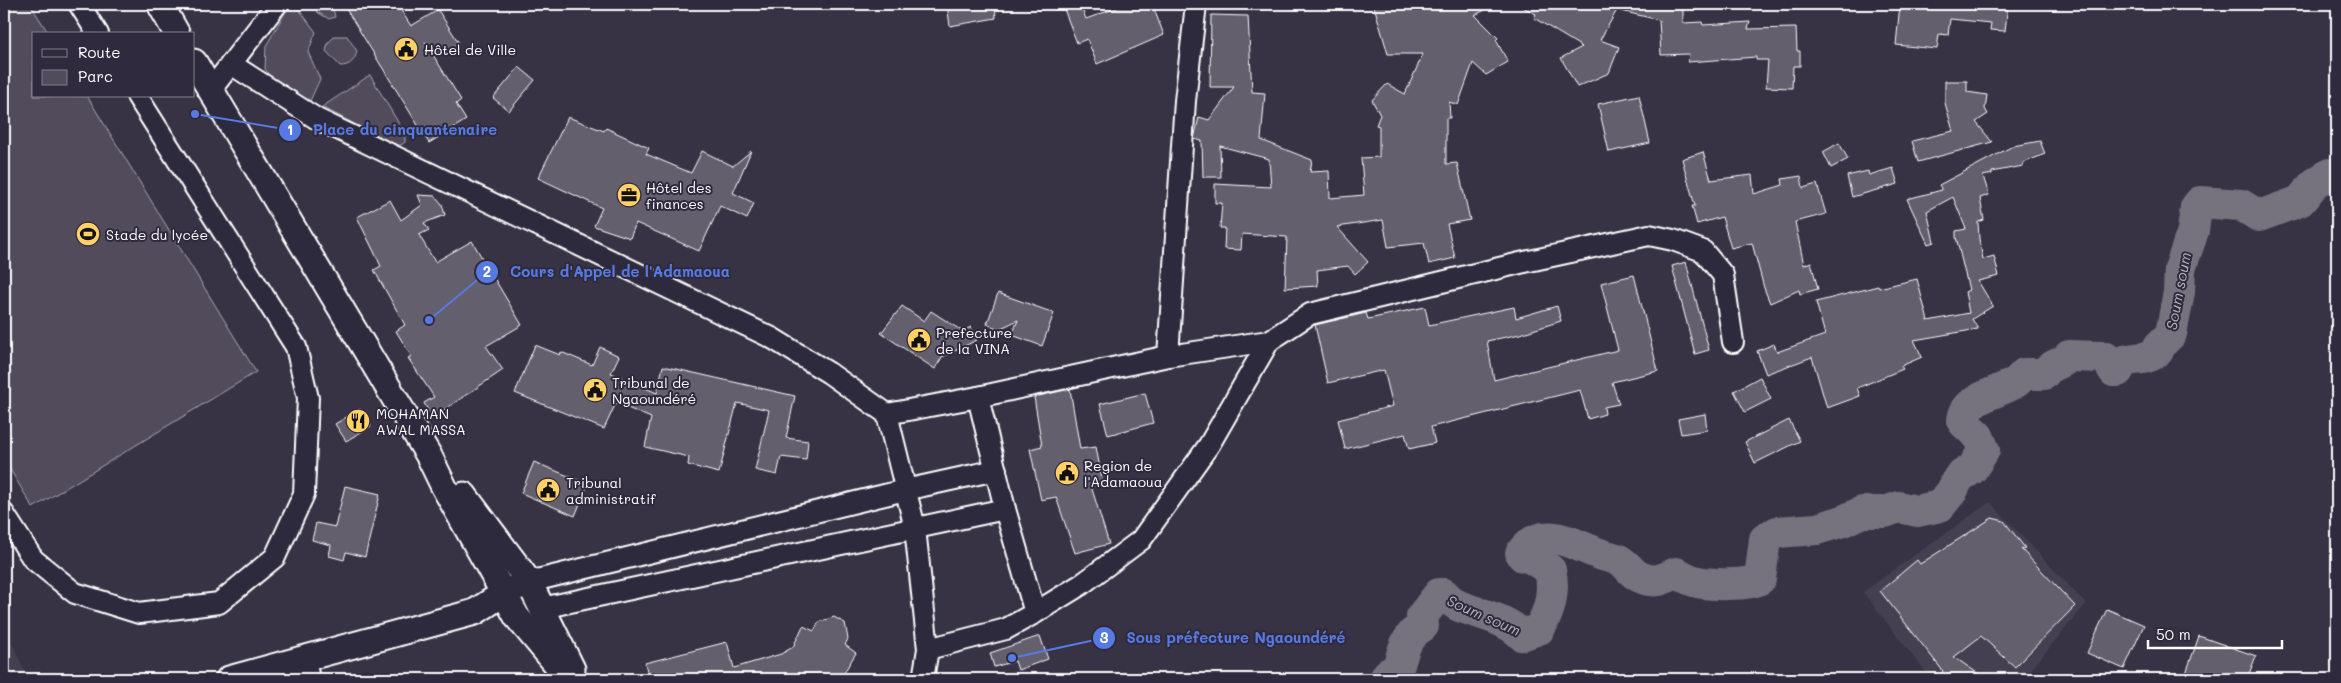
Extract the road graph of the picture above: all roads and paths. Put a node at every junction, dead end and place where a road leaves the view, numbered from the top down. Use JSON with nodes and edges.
{"nodes":[{"id":1,"x":78,"y":4,"type":"edge"},
{"id":2,"x":160,"y":4,"type":"edge"},
{"id":3,"x":277,"y":4,"type":"edge"},
{"id":4,"x":1196,"y":4,"type":"edge"},
{"id":5,"x":97,"y":32,"type":"edge"},
{"id":6,"x":176,"y":32,"type":"edge"},
{"id":7,"x":195,"y":64,"type":"edge"},
{"id":8,"x":231,"y":64,"type":"junction"},
{"id":9,"x":210,"y":90,"type":"junction"},
{"id":10,"x":139,"y":98,"type":"edge"},
{"id":11,"x":1269,"y":341,"type":"junction"},
{"id":12,"x":1733,"y":342,"type":"dead end"},
{"id":13,"x":1168,"y":356,"type":"junction"},
{"id":14,"x":978,"y":397,"type":"junction"},
{"id":15,"x":887,"y":414,"type":"junction"},
{"id":16,"x":429,"y":456,"type":"junction"},
{"id":17,"x":996,"y":470,"type":"junction"},
{"id":18,"x":905,"y":490,"type":"junction"},
{"id":19,"x":1005,"y":509,"type":"junction"},
{"id":20,"x":4,"y":514,"type":"edge"},
{"id":21,"x":915,"y":528,"type":"junction"},
{"id":22,"x":529,"y":582,"type":"junction"},
{"id":23,"x":504,"y":593,"type":"junction"},
{"id":24,"x":542,"y":608,"type":"junction"},
{"id":25,"x":475,"y":612,"type":"junction"},
{"id":26,"x":1036,"y":613,"type":"junction"},
{"id":27,"x":517,"y":617,"type":"junction"},
{"id":28,"x":928,"y":650,"type":"junction"},
{"id":29,"x":307,"y":669,"type":"edge"},
{"id":30,"x":229,"y":679,"type":"edge"},
{"id":31,"x":569,"y":679,"type":"edge"},
{"id":32,"x":576,"y":679,"type":"edge"},
{"id":33,"x":923,"y":679,"type":"edge"}],
"edges":[{"from":1,"to":5,"type":"street"},
{"from":2,"to":6,"type":"main road"},
{"from":3,"to":8,"type":"street"},
{"from":4,"to":13,"type":"street"},
{"from":7,"to":9,"type":"main road"},
{"from":8,"to":9,"type":"street"},
{"from":8,"to":15,"type":"street"},
{"from":9,"to":16,"type":"main road"},
{"from":10,"to":20,"type":"street"},
{"from":11,"to":12,"type":"street"},
{"from":11,"to":13,"type":"street"},
{"from":11,"to":26,"type":"street"},
{"from":13,"to":14,"type":"street"},
{"from":14,"to":15,"type":"street"},
{"from":14,"to":17,"type":"street"},
{"from":15,"to":18,"type":"street"},
{"from":16,"to":22,"type":"main road"},
{"from":16,"to":23,"type":"main road"},
{"from":17,"to":18,"type":"street"},
{"from":17,"to":19,"type":"street"},
{"from":18,"to":21,"type":"street"},
{"from":18,"to":22,"type":"street"},
{"from":19,"to":21,"type":"street"},
{"from":19,"to":26,"type":"street"},
{"from":21,"to":24,"type":"street"},
{"from":21,"to":28,"type":"street"},
{"from":22,"to":23,"type":"main road"},
{"from":22,"to":24,"type":"main road"},
{"from":23,"to":25,"type":"main road"},
{"from":23,"to":27,"type":"main road"},
{"from":24,"to":27,"type":"main road"},
{"from":24,"to":32,"type":"main road"},
{"from":25,"to":27,"type":"main road"},
{"from":25,"to":29,"type":"main road"},
{"from":26,"to":28,"type":"street"},
{"from":27,"to":31,"type":"main road"},
{"from":28,"to":33,"type":"street"},
{"from":29,"to":30,"type":"main road"}]}
